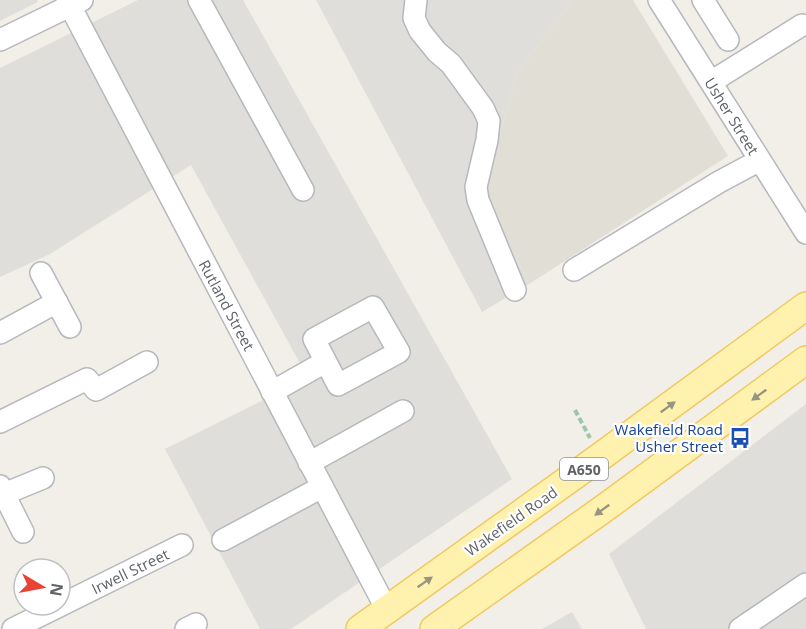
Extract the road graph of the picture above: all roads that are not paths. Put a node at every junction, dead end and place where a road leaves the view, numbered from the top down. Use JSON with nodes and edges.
{"nodes":[{"id":1,"x":199,"y":0,"type":"edge"},
{"id":2,"x":416,"y":0,"type":"edge"},
{"id":3,"x":658,"y":0,"type":"edge"},
{"id":4,"x":703,"y":0,"type":"edge"},
{"id":5,"x":73,"y":2,"type":"edge"},
{"id":6,"x":802,"y":25,"type":"dead end"},
{"id":7,"x":0,"y":40,"type":"edge"},
{"id":8,"x":728,"y":40,"type":"dead end"},
{"id":9,"x":711,"y":82,"type":"junction"},
{"id":10,"x":760,"y":160,"type":"junction"},
{"id":11,"x":303,"y":190,"type":"dead end"},
{"id":12,"x":806,"y":233,"type":"edge"},
{"id":13,"x":574,"y":270,"type":"dead end"},
{"id":14,"x":41,"y":273,"type":"dead end"},
{"id":15,"x":515,"y":290,"type":"dead end"},
{"id":16,"x":57,"y":302,"type":"junction"},
{"id":17,"x":806,"y":306,"type":"edge"},
{"id":18,"x":70,"y":327,"type":"dead end"},
{"id":19,"x":0,"y":333,"type":"edge"},
{"id":20,"x":806,"y":360,"type":"edge"},
{"id":21,"x":147,"y":362,"type":"dead end"},
{"id":22,"x":326,"y":363,"type":"dead end"},
{"id":23,"x":272,"y":392,"type":"junction"},
{"id":24,"x":403,"y":411,"type":"dead end"},
{"id":25,"x":0,"y":422,"type":"edge"},
{"id":26,"x":309,"y":463,"type":"junction"},
{"id":27,"x":43,"y":478,"type":"dead end"},
{"id":28,"x":322,"y":487,"type":"junction"},
{"id":29,"x":2,"y":490,"type":"edge"},
{"id":30,"x":23,"y":532,"type":"dead end"},
{"id":31,"x":223,"y":540,"type":"dead end"},
{"id":32,"x":182,"y":545,"type":"dead end"},
{"id":33,"x":806,"y":584,"type":"edge"},
{"id":34,"x":387,"y":610,"type":"junction"},
{"id":35,"x":13,"y":629,"type":"edge"},
{"id":36,"x":360,"y":629,"type":"edge"},
{"id":37,"x":434,"y":629,"type":"edge"},
{"id":38,"x":740,"y":629,"type":"edge"}],
"edges":[{"from":1,"to":11,"type":"street"},
{"from":2,"to":15,"type":"street"},
{"from":3,"to":9,"type":"street","name":"Usher Street"},
{"from":4,"to":8,"type":"street"},
{"from":5,"to":7,"type":"street"},
{"from":5,"to":23,"type":"street","name":"Rutland Street"},
{"from":6,"to":9,"type":"street"},
{"from":9,"to":10,"type":"street","name":"Usher Street"},
{"from":10,"to":12,"type":"street","name":"Usher Street"},
{"from":10,"to":13,"type":"street"},
{"from":14,"to":16,"type":"street"},
{"from":16,"to":18,"type":"street"},
{"from":16,"to":19,"type":"street"},
{"from":34,"to":17,"type":"main road","name":"Wakefield Road","number":"A650","one_way":true},
{"from":20,"to":37,"type":"main road","number":"A650","one_way":true},
{"from":21,"to":25,"type":"street"},
{"from":22,"to":23,"type":"street"},
{"from":23,"to":26,"type":"street","name":"Rutland Street"},
{"from":24,"to":26,"type":"street"},
{"from":26,"to":28,"type":"street","name":"Rutland Street"},
{"from":27,"to":29,"type":"street"},
{"from":28,"to":31,"type":"street"},
{"from":28,"to":34,"type":"street","name":"Rutland Street"},
{"from":29,"to":30,"type":"street"},
{"from":32,"to":35,"type":"street","name":"Irwell Street"},
{"from":33,"to":38,"type":"street"},
{"from":34,"to":36,"type":"main road","name":"Wakefield Road","number":"A650"}]}
